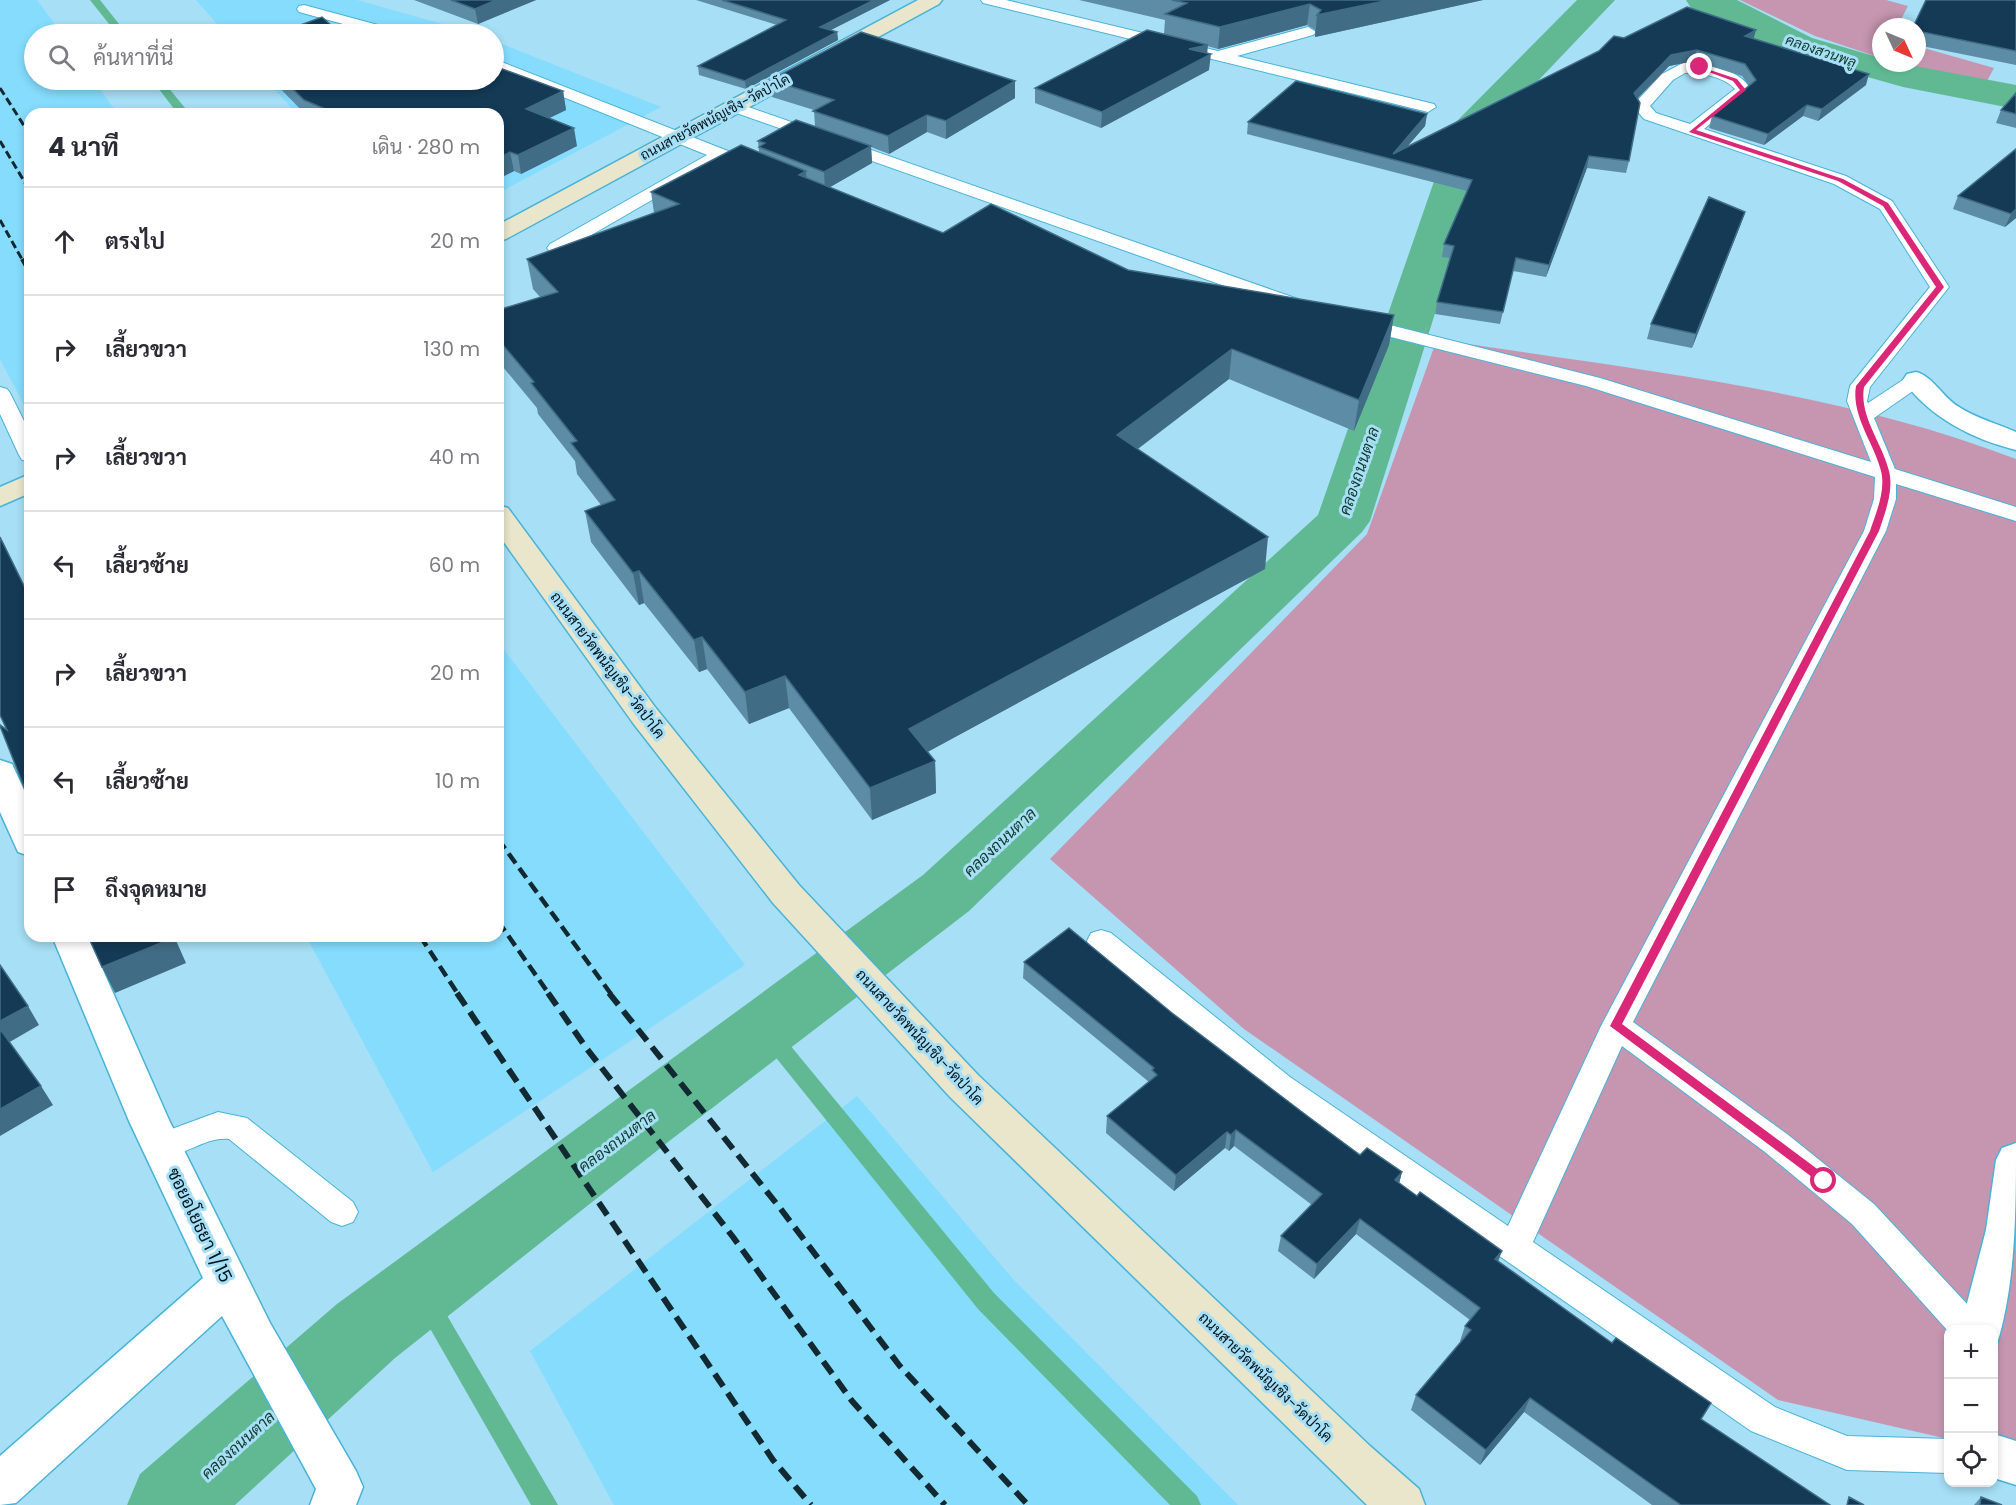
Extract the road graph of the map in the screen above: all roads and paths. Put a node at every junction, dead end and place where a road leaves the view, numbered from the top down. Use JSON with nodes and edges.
{"nodes":[{"id":1,"x":932,"y":0,"type":"edge"},
{"id":2,"x":988,"y":0,"type":"edge"},
{"id":3,"x":304,"y":9,"type":"dead end"},
{"id":4,"x":358,"y":24,"type":"edge"},
{"id":5,"x":1308,"y":32,"type":"edge"},
{"id":6,"x":1216,"y":56,"type":"junction"},
{"id":7,"x":504,"y":68,"type":"edge"},
{"id":8,"x":734,"y":107,"type":"junction"},
{"id":9,"x":1428,"y":107,"type":"dead end"},
{"id":10,"x":1692,"y":130,"type":"junction"},
{"id":11,"x":679,"y":136,"type":"junction"},
{"id":12,"x":720,"y":154,"type":"junction"},
{"id":13,"x":775,"y":176,"type":"edge"},
{"id":14,"x":504,"y":231,"type":"edge"},
{"id":15,"x":556,"y":248,"type":"edge"},
{"id":16,"x":1312,"y":310,"type":"edge"},
{"id":17,"x":1350,"y":321,"type":"edge"},
{"id":18,"x":1916,"y":380,"type":"joint"},
{"id":19,"x":0,"y":393,"type":"edge"},
{"id":20,"x":1864,"y":415,"type":"junction"},
{"id":21,"x":2016,"y":442,"type":"edge"},
{"id":22,"x":24,"y":443,"type":"edge"},
{"id":23,"x":1886,"y":473,"type":"junction"},
{"id":24,"x":24,"y":485,"type":"edge"},
{"id":25,"x":0,"y":498,"type":"edge"},
{"id":26,"x":2016,"y":514,"type":"edge"},
{"id":27,"x":504,"y":522,"type":"edge"},
{"id":28,"x":0,"y":772,"type":"edge"},
{"id":29,"x":24,"y":829,"type":"edge"},
{"id":30,"x":1101,"y":941,"type":"dead end"},
{"id":31,"x":73,"y":942,"type":"edge"},
{"id":32,"x":1616,"y":1026,"type":"junction"},
{"id":33,"x":161,"y":1146,"type":"junction"},
{"id":34,"x":2016,"y":1160,"type":"edge"},
{"id":35,"x":342,"y":1212,"type":"dead end"},
{"id":36,"x":1514,"y":1248,"type":"junction"},
{"id":37,"x":228,"y":1283,"type":"junction"},
{"id":38,"x":1966,"y":1325,"type":"edge"},
{"id":39,"x":1984,"y":1325,"type":"edge"},
{"id":40,"x":1944,"y":1456,"type":"edge"},
{"id":41,"x":1998,"y":1458,"type":"edge"},
{"id":42,"x":2016,"y":1463,"type":"edge"},
{"id":43,"x":0,"y":1488,"type":"edge"},
{"id":44,"x":337,"y":1496,"type":"edge"},
{"id":45,"x":1402,"y":1505,"type":"edge"}],
"edges":[{"from":1,"to":8,"type":"main road","name":"ถนนสายวัดพนัญเชิง-วัดป่าโค"},
{"from":2,"to":6,"type":"lane"},
{"from":3,"to":4,"type":"lane"},
{"from":5,"to":6,"type":"lane"},
{"from":6,"to":9,"type":"lane"},
{"from":7,"to":11,"type":"lane"},
{"from":8,"to":11,"type":"main road","name":"ถนนสายวัดพนัญเชิง-วัดป่าโค"},
{"from":8,"to":16,"type":"lane"},
{"from":10,"to":10,"type":"lane"},
{"from":10,"to":20,"type":"lane"},
{"from":11,"to":12,"type":"lane"},
{"from":11,"to":14,"type":"main road","name":"ถนนสายวัดพนัญเชิง-วัดป่าโค"},
{"from":12,"to":13,"type":"lane"},
{"from":12,"to":15,"type":"lane"},
{"from":17,"to":23,"type":"lane"},
{"from":18,"to":20,"type":"lane"},
{"from":18,"to":21,"type":"street"},
{"from":19,"to":22,"type":"lane"},
{"from":20,"to":23,"type":"lane"},
{"from":23,"to":26,"type":"lane"},
{"from":23,"to":32,"type":"lane"},
{"from":24,"to":25,"type":"main road"},
{"from":27,"to":45,"type":"main road","name":"ถนนสายวัดพนัญเชิง-วัดป่าโค"},
{"from":28,"to":29,"type":"street"},
{"from":30,"to":36,"type":"lane"},
{"from":31,"to":33,"type":"street","name":"ซอยอโยธยา 1/15"},
{"from":32,"to":36,"type":"lane"},
{"from":32,"to":38,"type":"lane"},
{"from":33,"to":35,"type":"lane"},
{"from":33,"to":37,"type":"street","name":"ซอยอโยธยา 1/15"},
{"from":34,"to":39,"type":"street"},
{"from":36,"to":40,"type":"lane"},
{"from":37,"to":43,"type":"street"},
{"from":37,"to":44,"type":"street","name":"ซอยอโยธยา 1/15"},
{"from":41,"to":42,"type":"street"}]}
